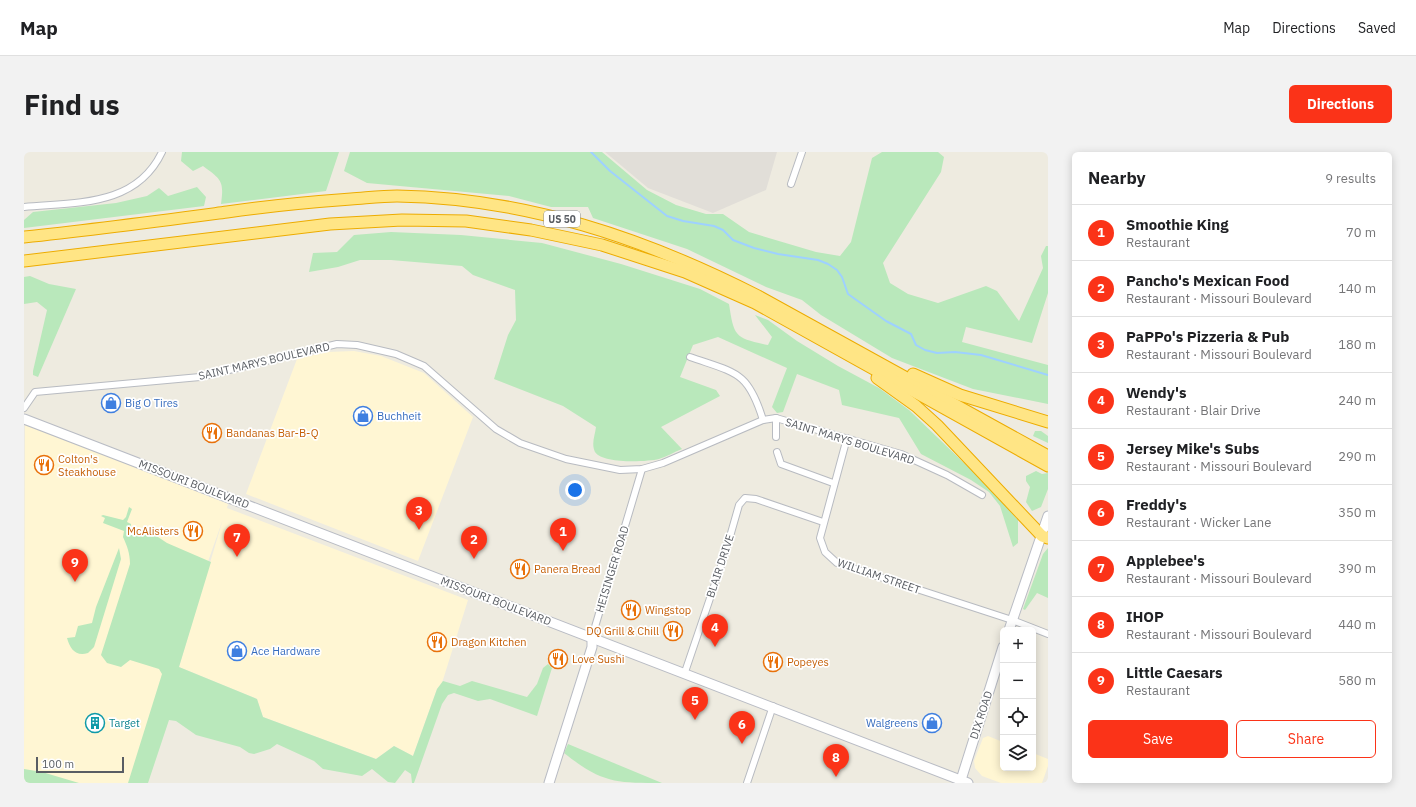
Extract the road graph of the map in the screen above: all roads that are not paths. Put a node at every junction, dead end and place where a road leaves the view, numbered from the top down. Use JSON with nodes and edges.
{"nodes":[{"id":1,"x":162,"y":152,"type":"edge"},
{"id":2,"x":802,"y":152,"type":"edge"},
{"id":3,"x":791,"y":184,"type":"dead end"},
{"id":4,"x":24,"y":207,"type":"edge"},
{"id":5,"x":24,"y":237,"type":"edge"},
{"id":6,"x":24,"y":261,"type":"edge"},
{"id":7,"x":829,"y":344,"type":"junction"},
{"id":8,"x":845,"y":344,"type":"junction"},
{"id":9,"x":690,"y":357,"type":"dead end"},
{"id":10,"x":24,"y":408,"type":"edge"},
{"id":11,"x":776,"y":418,"type":"junction"},
{"id":12,"x":24,"y":419,"type":"edge"},
{"id":13,"x":763,"y":420,"type":"junction"},
{"id":14,"x":1048,"y":422,"type":"edge"},
{"id":15,"x":776,"y":437,"type":"dead end"},
{"id":16,"x":847,"y":438,"type":"junction"},
{"id":17,"x":777,"y":452,"type":"dead end"},
{"id":18,"x":1048,"y":456,"type":"edge"},
{"id":19,"x":1048,"y":466,"type":"edge"},
{"id":20,"x":642,"y":469,"type":"junction"},
{"id":21,"x":834,"y":483,"type":"junction"},
{"id":22,"x":982,"y":495,"type":"dead end"},
{"id":23,"x":1048,"y":516,"type":"edge"},
{"id":24,"x":823,"y":522,"type":"junction"},
{"id":25,"x":1045,"y":537,"type":"edge"},
{"id":26,"x":1012,"y":620,"type":"junction"},
{"id":27,"x":1010,"y":627,"type":"edge"},
{"id":28,"x":1048,"y":634,"type":"edge"},
{"id":29,"x":592,"y":637,"type":"junction"},
{"id":30,"x":1000,"y":657,"type":"edge"},
{"id":31,"x":685,"y":672,"type":"junction"},
{"id":32,"x":773,"y":706,"type":"junction"},
{"id":33,"x":963,"y":782,"type":"edge"},
{"id":34,"x":549,"y":783,"type":"edge"},
{"id":35,"x":747,"y":783,"type":"edge"}],
"edges":[{"from":1,"to":4,"type":"street"},
{"from":2,"to":3,"type":"street"},
{"from":5,"to":8,"type":"highway","number":"US 50"},
{"from":6,"to":7,"type":"highway","number":"US 50"},
{"from":7,"to":19,"type":"highway","number":"US 50"},
{"from":7,"to":25,"type":"highway"},
{"from":8,"to":14,"type":"highway"},
{"from":8,"to":18,"type":"highway","number":"US 50"},
{"from":9,"to":13,"type":"street"},
{"from":10,"to":20,"type":"street","name":"SAINT MARYS BOULEVARD"},
{"from":11,"to":13,"type":"street","name":"SAINT MARYS BOULEVARD"},
{"from":11,"to":15,"type":"street"},
{"from":11,"to":16,"type":"street","name":"SAINT MARYS BOULEVARD"},
{"from":12,"to":29,"type":"main road","name":"MISSOURI BOULEVARD"},
{"from":13,"to":20,"type":"street","name":"SAINT MARYS BOULEVARD"},
{"from":16,"to":21,"type":"street","name":"WILLIAM STREET"},
{"from":16,"to":22,"type":"street","name":"SAINT MARYS BOULEVARD"},
{"from":17,"to":21,"type":"street"},
{"from":20,"to":29,"type":"street","name":"HEISINGER ROAD"},
{"from":21,"to":24,"type":"street","name":"WILLIAM STREET"},
{"from":23,"to":25,"type":"main road"},
{"from":24,"to":26,"type":"street","name":"WILLIAM STREET"},
{"from":24,"to":31,"type":"street","name":"BLAIR DRIVE"},
{"from":25,"to":26,"type":"main road"},
{"from":26,"to":27,"type":"main road"},
{"from":26,"to":28,"type":"street","name":"WILLIAM STREET"},
{"from":29,"to":31,"type":"main road","name":"MISSOURI BOULEVARD"},
{"from":29,"to":34,"type":"main road","name":"HEISINGER ROAD"},
{"from":30,"to":33,"type":"main road","name":"DIX ROAD"},
{"from":31,"to":32,"type":"main road","name":"MISSOURI BOULEVARD"},
{"from":32,"to":33,"type":"main road","name":"MISSOURI BOULEVARD"},
{"from":32,"to":35,"type":"street"}]}
